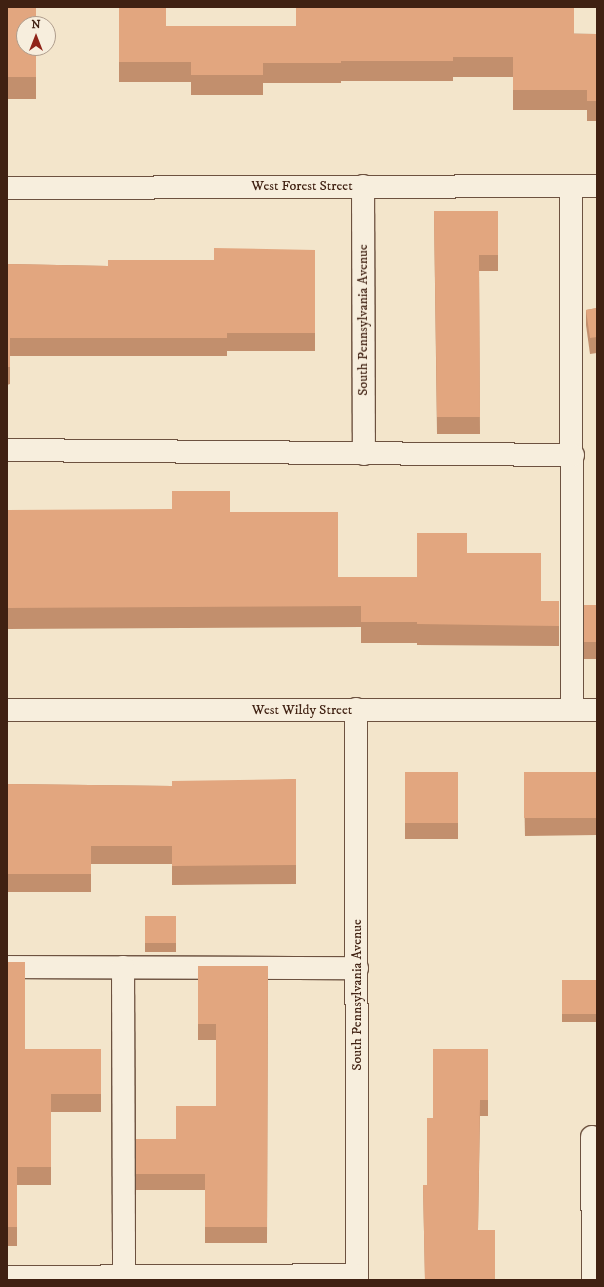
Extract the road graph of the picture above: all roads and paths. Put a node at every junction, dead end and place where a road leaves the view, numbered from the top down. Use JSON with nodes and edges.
{"nodes":[{"id":1,"x":363,"y":186,"type":"junction"},
{"id":2,"x":571,"y":186,"type":"junction"},
{"id":3,"x":597,"y":186,"type":"edge"},
{"id":4,"x":7,"y":188,"type":"edge"},
{"id":5,"x":7,"y":450,"type":"edge"},
{"id":6,"x":364,"y":454,"type":"junction"},
{"id":7,"x":573,"y":455,"type":"junction"},
{"id":8,"x":356,"y":709,"type":"junction"},
{"id":9,"x":7,"y":710,"type":"edge"},
{"id":10,"x":572,"y":710,"type":"junction"},
{"id":11,"x":597,"y":710,"type":"edge"},
{"id":12,"x":7,"y":967,"type":"edge"},
{"id":13,"x":123,"y":967,"type":"junction"},
{"id":14,"x":357,"y":968,"type":"junction"},
{"id":15,"x":592,"y":1137,"type":"dead end"},
{"id":16,"x":124,"y":1276,"type":"junction"},
{"id":17,"x":7,"y":1277,"type":"edge"},
{"id":18,"x":357,"y":1278,"type":"edge"},
{"id":19,"x":593,"y":1280,"type":"edge"}],
"edges":[{"from":1,"to":2,"type":"street","name":"West Forest Street"},
{"from":1,"to":4,"type":"street","name":"West Forest Street"},
{"from":1,"to":6,"type":"street","name":"South Pennsylvania Avenue"},
{"from":2,"to":3,"type":"street","name":"West Forest Street"},
{"from":2,"to":7,"type":"street"},
{"from":5,"to":6,"type":"street"},
{"from":6,"to":7,"type":"street"},
{"from":7,"to":10,"type":"street"},
{"from":8,"to":9,"type":"street","name":"West Wildy Street"},
{"from":8,"to":10,"type":"street","name":"West Wildy Street"},
{"from":8,"to":14,"type":"street","name":"South Pennsylvania Avenue"},
{"from":10,"to":11,"type":"street","name":"West Wildy Street"},
{"from":12,"to":13,"type":"street"},
{"from":13,"to":14,"type":"street"},
{"from":13,"to":16,"type":"street"},
{"from":14,"to":18,"type":"street","name":"South Pennsylvania Avenue"},
{"from":15,"to":19,"type":"street"},
{"from":16,"to":17,"type":"street"},
{"from":16,"to":18,"type":"street"}]}
